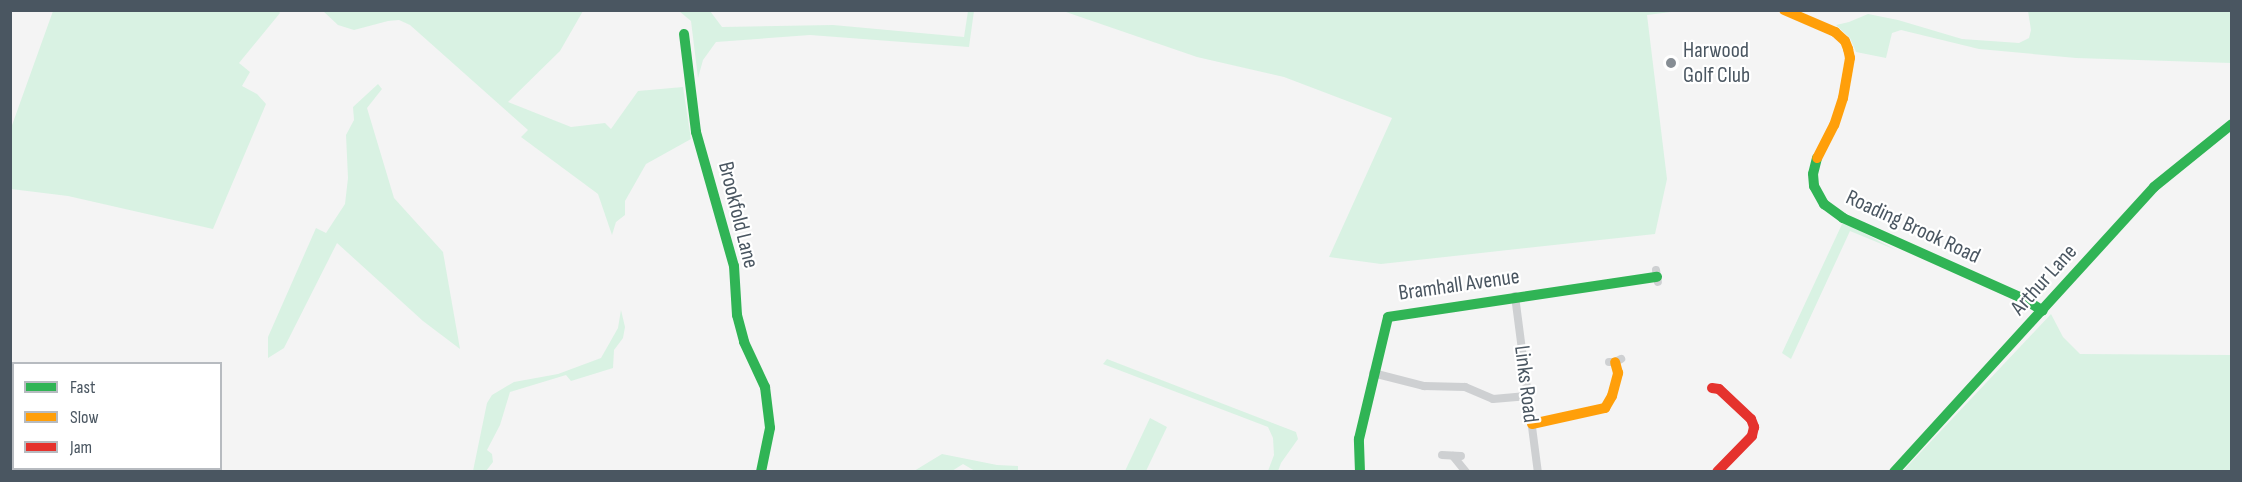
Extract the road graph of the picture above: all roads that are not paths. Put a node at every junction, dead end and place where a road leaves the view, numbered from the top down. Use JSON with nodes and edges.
{"nodes":[{"id":1,"x":1784,"y":10,"type":"edge"},
{"id":2,"x":684,"y":34,"type":"dead end"},
{"id":3,"x":2232,"y":124,"type":"edge"},
{"id":4,"x":1657,"y":276,"type":"dead end"},
{"id":5,"x":1515,"y":296,"type":"junction"},
{"id":6,"x":2043,"y":311,"type":"junction"},
{"id":7,"x":1615,"y":361,"type":"dead end"},
{"id":8,"x":1373,"y":373,"type":"junction"},
{"id":9,"x":1712,"y":388,"type":"dead end"},
{"id":10,"x":1528,"y":396,"type":"junction"},
{"id":11,"x":1532,"y":423,"type":"junction"},
{"id":12,"x":1442,"y":455,"type":"dead end"},
{"id":13,"x":761,"y":471,"type":"edge"},
{"id":14,"x":1360,"y":471,"type":"edge"},
{"id":15,"x":1466,"y":471,"type":"edge"},
{"id":16,"x":1538,"y":471,"type":"edge"},
{"id":17,"x":1717,"y":471,"type":"edge"},
{"id":18,"x":1894,"y":471,"type":"edge"}],
"edges":[{"from":1,"to":6,"type":"street","name":"Roading Brook Road"},
{"from":2,"to":13,"type":"street","name":"Brookfold Lane"},
{"from":3,"to":6,"type":"street","name":"Arthur Lane"},
{"from":4,"to":5,"type":"street","name":"Bramhall Avenue"},
{"from":5,"to":8,"type":"street","name":"Bramhall Avenue"},
{"from":5,"to":10,"type":"street","name":"Links Road"},
{"from":6,"to":18,"type":"street","name":"Arthur Lane"},
{"from":7,"to":11,"type":"street"},
{"from":8,"to":10,"type":"street"},
{"from":8,"to":14,"type":"street","name":"Bramhall Avenue"},
{"from":9,"to":17,"type":"street"},
{"from":10,"to":11,"type":"street","name":"Links Road"},
{"from":11,"to":16,"type":"street","name":"Links Road"},
{"from":12,"to":15,"type":"street"}]}
